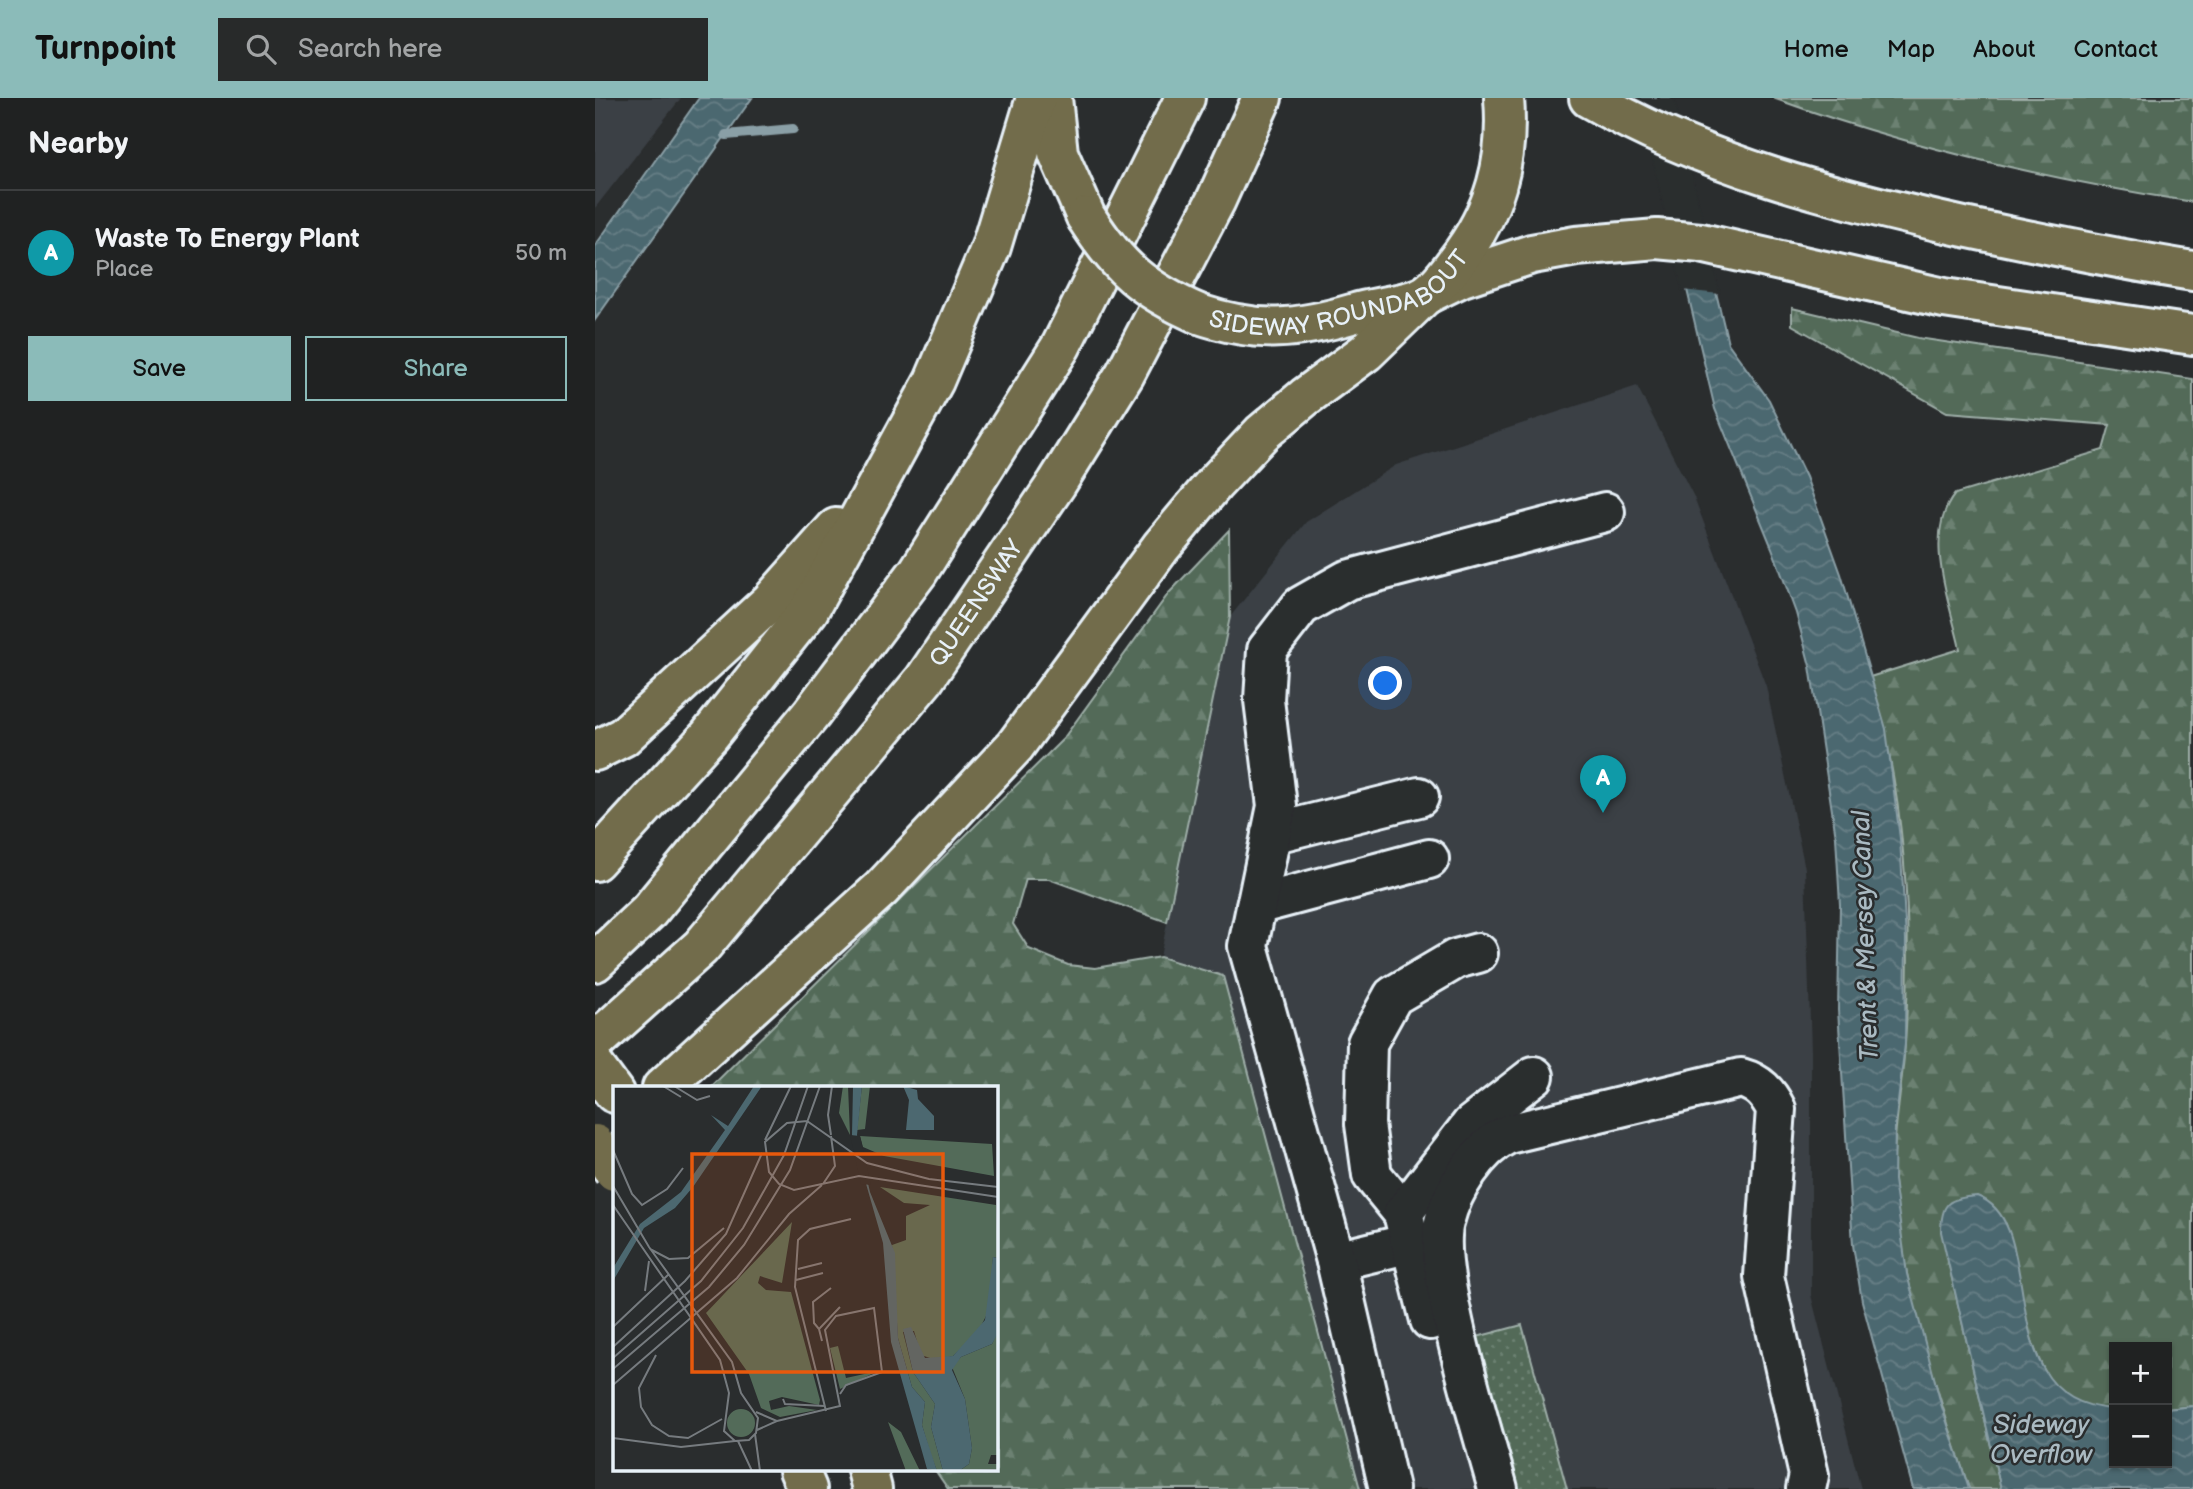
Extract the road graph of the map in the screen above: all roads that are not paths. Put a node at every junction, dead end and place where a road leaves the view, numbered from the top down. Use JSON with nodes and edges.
{"nodes":[{"id":1,"x":1036,"y":98,"type":"edge"},
{"id":2,"x":1052,"y":98,"type":"edge"},
{"id":3,"x":1185,"y":98,"type":"edge"},
{"id":4,"x":1262,"y":98,"type":"edge"},
{"id":5,"x":1504,"y":98,"type":"edge"},
{"id":6,"x":1589,"y":98,"type":"edge"},
{"id":7,"x":2193,"y":271,"type":"edge"},
{"id":8,"x":1426,"y":295,"type":"junction"},
{"id":9,"x":2193,"y":335,"type":"edge"},
{"id":10,"x":888,"y":463,"type":"junction"},
{"id":11,"x":1605,"y":512,"type":"dead end"},
{"id":12,"x":595,"y":751,"type":"edge"},
{"id":13,"x":1419,"y":797,"type":"dead end"},
{"id":14,"x":1271,"y":834,"type":"junction"},
{"id":15,"x":1429,"y":859,"type":"dead end"},
{"id":16,"x":595,"y":861,"type":"edge"},
{"id":17,"x":1257,"y":905,"type":"junction"},
{"id":18,"x":1478,"y":953,"type":"dead end"},
{"id":19,"x":595,"y":962,"type":"edge"},
{"id":20,"x":595,"y":1042,"type":"edge"},
{"id":21,"x":595,"y":1067,"type":"edge"},
{"id":22,"x":1534,"y":1076,"type":"dead end"},
{"id":23,"x":664,"y":1086,"type":"edge"},
{"id":24,"x":613,"y":1092,"type":"edge"},
{"id":25,"x":613,"y":1131,"type":"edge"},
{"id":26,"x":595,"y":1145,"type":"edge"},
{"id":27,"x":613,"y":1170,"type":"edge"},
{"id":28,"x":1407,"y":1228,"type":"junction"},
{"id":29,"x":1336,"y":1261,"type":"junction"},
{"id":30,"x":800,"y":1472,"type":"edge"},
{"id":31,"x":868,"y":1472,"type":"edge"},
{"id":32,"x":807,"y":1489,"type":"edge"},
{"id":33,"x":872,"y":1489,"type":"edge"},
{"id":34,"x":1389,"y":1489,"type":"edge"},
{"id":35,"x":1472,"y":1489,"type":"edge"},
{"id":36,"x":1498,"y":1489,"type":"edge"},
{"id":37,"x":1806,"y":1489,"type":"edge"}],
"edges":[{"from":1,"to":10,"type":"main road"},
{"from":2,"to":8,"type":"main road","name":"SIDEWAY ROUNDABOUT","bridge":true},
{"from":3,"to":19,"type":"main road"},
{"from":4,"to":20,"type":"main road","name":"QUEENSWAY"},
{"from":5,"to":8,"type":"main road","name":"SIDEWAY ROUNDABOUT"},
{"from":6,"to":7,"type":"main road"},
{"from":8,"to":9,"type":"main road"},
{"from":8,"to":23,"type":"main road"},
{"from":10,"to":12,"type":"main road"},
{"from":10,"to":16,"type":"main road"},
{"from":11,"to":14,"type":"lane"},
{"from":13,"to":14,"type":"lane"},
{"from":14,"to":17,"type":"lane"},
{"from":15,"to":17,"type":"lane"},
{"from":17,"to":29,"type":"lane"},
{"from":18,"to":28,"type":"lane"},
{"from":21,"to":24,"type":"main road"},
{"from":22,"to":28,"type":"lane"},
{"from":25,"to":26,"type":"main road"},
{"from":26,"to":27,"type":"main road","bridge":true},
{"from":28,"to":29,"type":"lane"},
{"from":28,"to":35,"type":"lane"},
{"from":29,"to":34,"type":"lane"},
{"from":30,"to":32,"type":"main road"},
{"from":31,"to":33,"type":"main road"},
{"from":36,"to":37,"type":"lane"}]}
